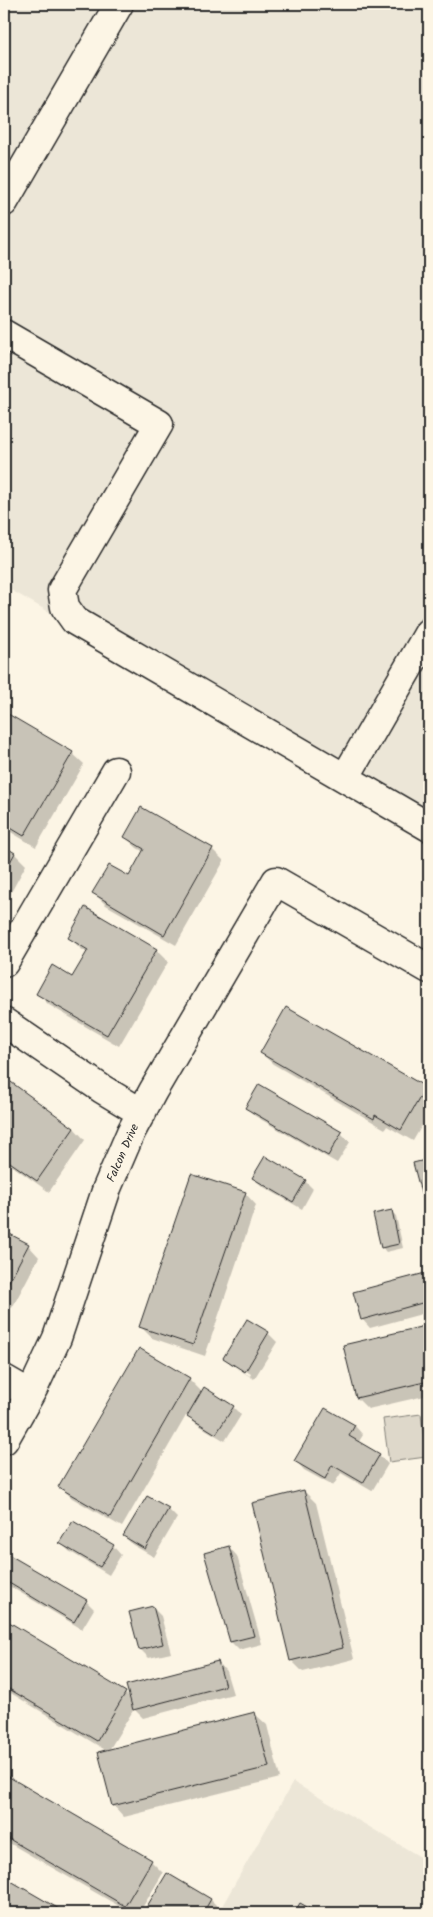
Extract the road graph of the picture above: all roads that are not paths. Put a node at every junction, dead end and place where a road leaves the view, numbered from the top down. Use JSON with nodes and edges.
{"nodes":[{"id":1,"x":119,"y":4,"type":"edge"},
{"id":2,"x":4,"y":202,"type":"edge"},
{"id":3,"x":4,"y":334,"type":"edge"},
{"id":4,"x":429,"y":632,"type":"edge"},
{"id":5,"x":116,"y":771,"type":"dead end"},
{"id":6,"x":345,"y":778,"type":"junction"},
{"id":7,"x":429,"y":827,"type":"edge"},
{"id":8,"x":4,"y":963,"type":"edge"},
{"id":9,"x":429,"y":969,"type":"edge"},
{"id":10,"x":4,"y":1022,"type":"edge"},
{"id":11,"x":142,"y":1113,"type":"junction"},
{"id":12,"x":4,"y":1380,"type":"edge"},
{"id":13,"x":30,"y":1394,"type":"junction"},
{"id":14,"x":4,"y":1440,"type":"edge"}],
"edges":[{"from":1,"to":2,"type":"street"},
{"from":3,"to":6,"type":"street"},
{"from":4,"to":6,"type":"street"},
{"from":5,"to":8,"type":"street"},
{"from":6,"to":7,"type":"street"},
{"from":9,"to":11,"type":"street","name":"Falcon Drive"},
{"from":10,"to":11,"type":"street"},
{"from":11,"to":13,"type":"street","name":"Falcon Drive"},
{"from":12,"to":13,"type":"street"},
{"from":13,"to":14,"type":"street","name":"Falcon Drive"}]}
